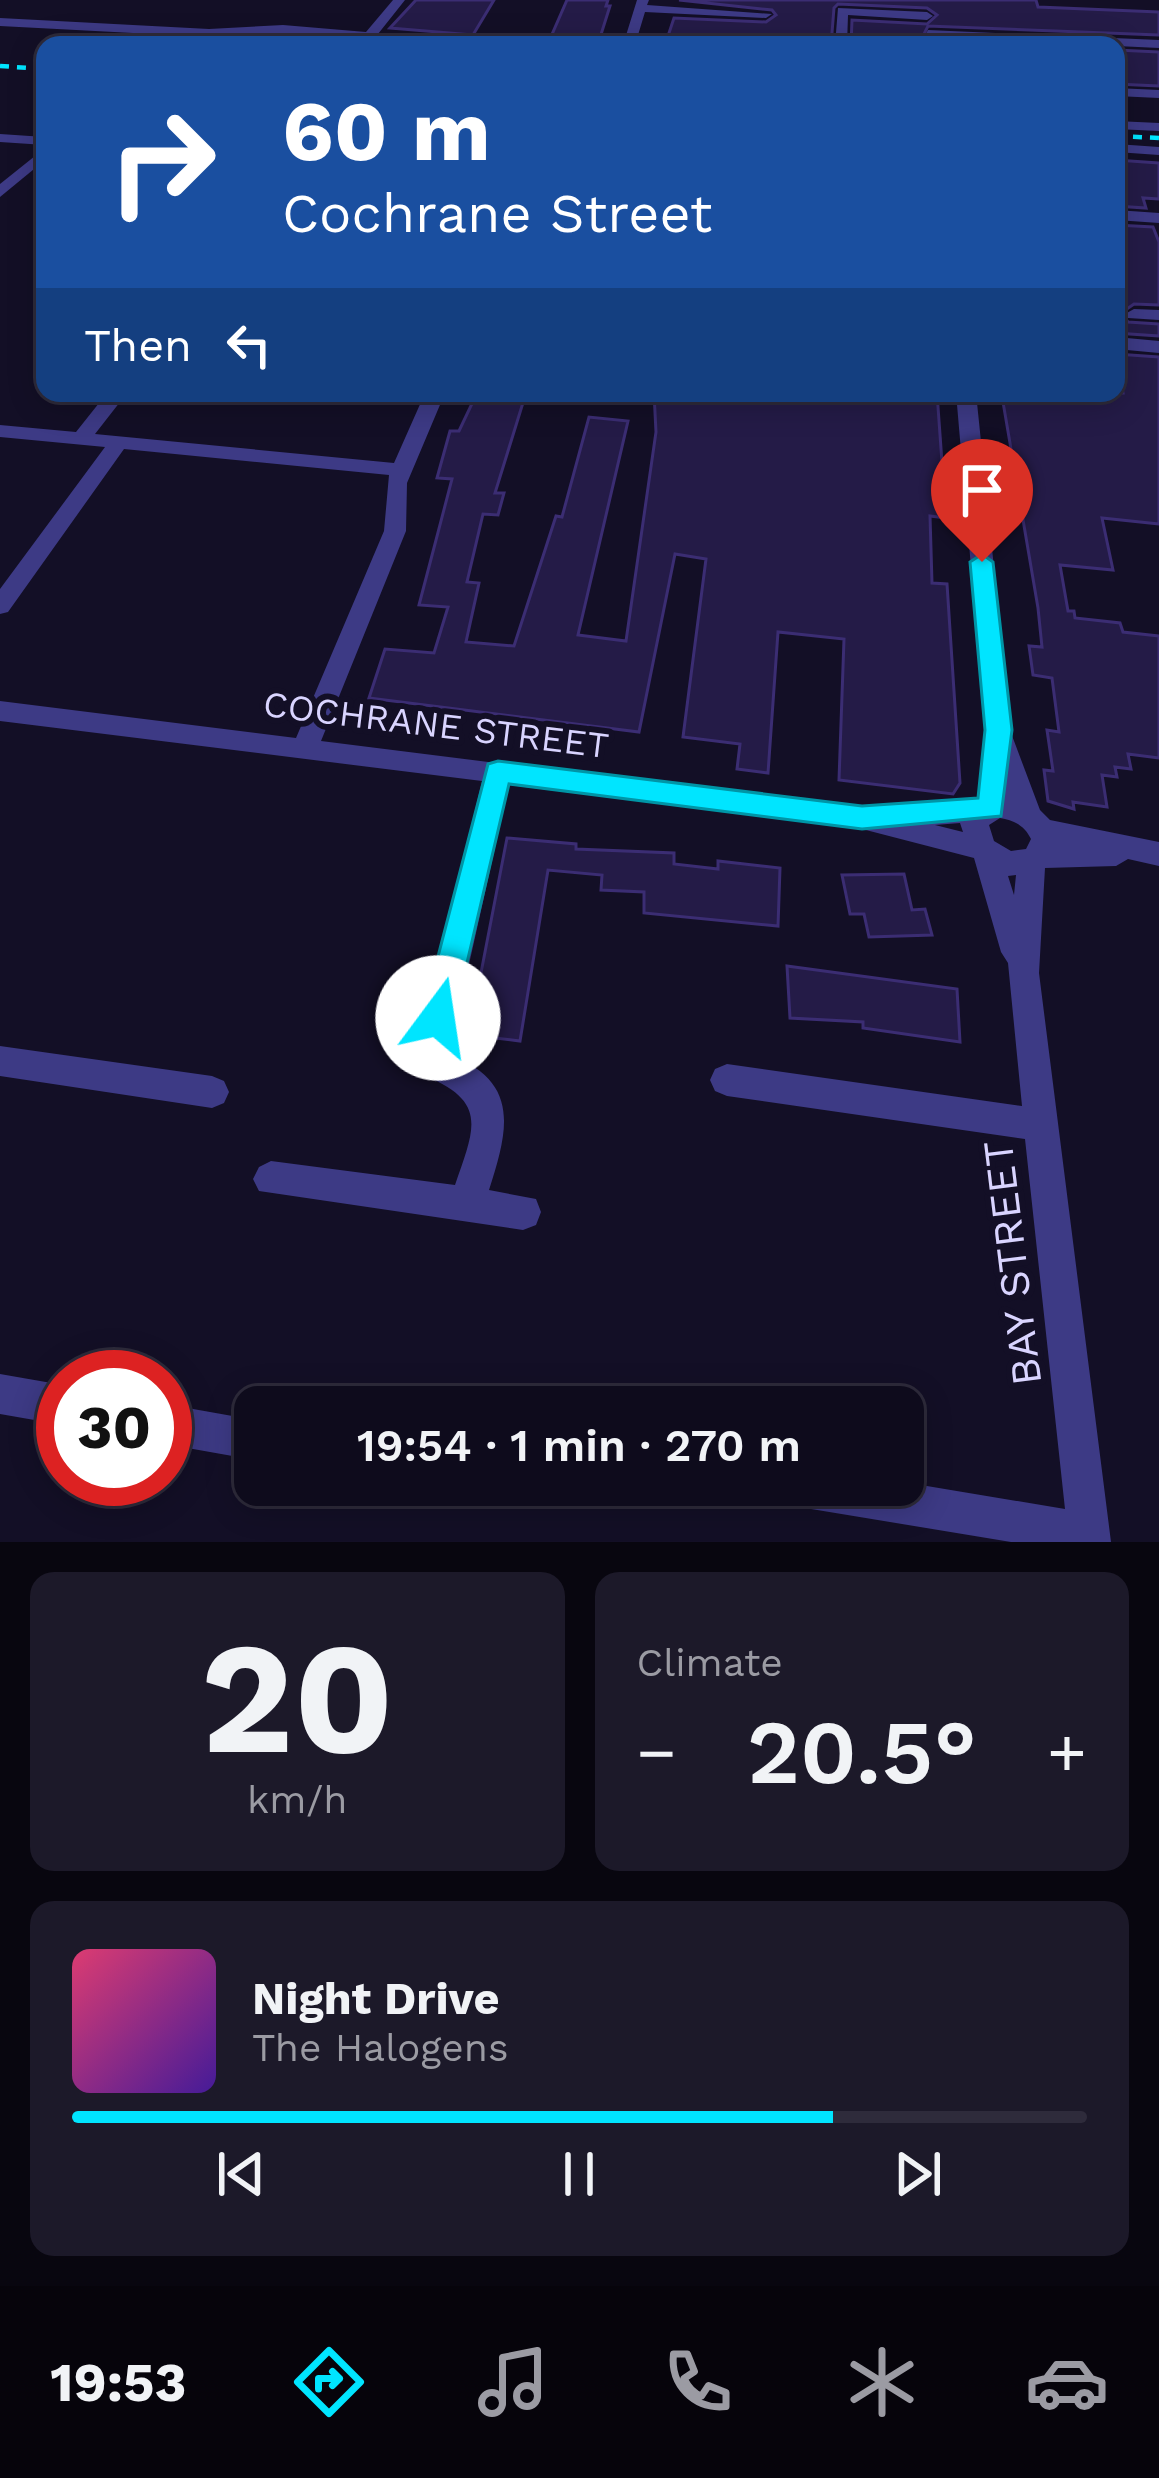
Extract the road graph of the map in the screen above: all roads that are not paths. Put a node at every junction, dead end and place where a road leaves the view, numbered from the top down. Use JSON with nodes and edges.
{"nodes":[{"id":1,"x":399,"y":0,"type":"edge"},
{"id":2,"x":925,"y":0,"type":"edge"},
{"id":3,"x":642,"y":4,"type":"edge"},
{"id":4,"x":766,"y":14,"type":"dead end"},
{"id":5,"x":926,"y":16,"type":"junction"},
{"id":6,"x":0,"y":22,"type":"edge"},
{"id":7,"x":344,"y":36,"type":"edge"},
{"id":8,"x":370,"y":36,"type":"edge"},
{"id":9,"x":631,"y":36,"type":"edge"},
{"id":10,"x":841,"y":36,"type":"edge"},
{"id":11,"x":929,"y":36,"type":"edge"},
{"id":12,"x":1125,"y":43,"type":"edge"},
{"id":13,"x":1159,"y":44,"type":"edge"},
{"id":14,"x":1125,"y":92,"type":"edge"},
{"id":15,"x":1159,"y":94,"type":"edge"},
{"id":16,"x":1125,"y":125,"type":"edge"},
{"id":17,"x":1159,"y":127,"type":"edge"},
{"id":18,"x":0,"y":138,"type":"edge"},
{"id":19,"x":36,"y":140,"type":"edge"},
{"id":20,"x":1125,"y":149,"type":"edge"},
{"id":21,"x":1159,"y":151,"type":"edge"},
{"id":22,"x":36,"y":160,"type":"edge"},
{"id":23,"x":0,"y":192,"type":"edge"},
{"id":24,"x":1125,"y":216,"type":"edge"},
{"id":25,"x":1159,"y":218,"type":"edge"},
{"id":26,"x":1134,"y":314,"type":"dead end"},
{"id":27,"x":1159,"y":315,"type":"edge"},
{"id":28,"x":1125,"y":344,"type":"edge"},
{"id":29,"x":1159,"y":347,"type":"edge"},
{"id":30,"x":109,"y":402,"type":"edge"},
{"id":31,"x":431,"y":402,"type":"edge"},
{"id":32,"x":967,"y":402,"type":"edge"},
{"id":33,"x":0,"y":430,"type":"edge"},
{"id":34,"x":82,"y":438,"type":"junction"},
{"id":35,"x":119,"y":442,"type":"junction"},
{"id":36,"x":400,"y":470,"type":"junction"},
{"id":37,"x":0,"y":607,"type":"edge"},
{"id":38,"x":0,"y":711,"type":"edge"},
{"id":39,"x":998,"y":730,"type":"junction"},
{"id":40,"x":305,"y":748,"type":"junction"},
{"id":41,"x":498,"y":772,"type":"junction"},
{"id":42,"x":987,"y":810,"type":"junction"},
{"id":43,"x":862,"y":818,"type":"junction"},
{"id":44,"x":1036,"y":841,"type":"junction"},
{"id":45,"x":985,"y":851,"type":"junction"},
{"id":46,"x":1148,"y":853,"type":"edge"},
{"id":47,"x":1023,"y":973,"type":"junction"},
{"id":48,"x":0,"y":1060,"type":"edge"},
{"id":49,"x":727,"y":1080,"type":"dead end"},
{"id":50,"x":212,"y":1092,"type":"dead end"},
{"id":51,"x":1041,"y":1125,"type":"junction"},
{"id":52,"x":271,"y":1179,"type":"dead end"},
{"id":53,"x":466,"y":1204,"type":"junction"},
{"id":54,"x":523,"y":1212,"type":"dead end"},
{"id":55,"x":0,"y":1394,"type":"edge"},
{"id":56,"x":36,"y":1400,"type":"edge"},
{"id":57,"x":192,"y":1429,"type":"edge"},
{"id":58,"x":234,"y":1436,"type":"edge"},
{"id":59,"x":911,"y":1506,"type":"edge"},
{"id":60,"x":1090,"y":1538,"type":"edge"}],
"edges":[{"from":1,"to":8,"type":"street"},
{"from":2,"to":5,"type":"street"},
{"from":3,"to":4,"type":"street"},
{"from":3,"to":9,"type":"street"},
{"from":5,"to":10,"type":"street"},
{"from":5,"to":11,"type":"street"},
{"from":6,"to":7,"type":"street"},
{"from":12,"to":13,"type":"street"},
{"from":14,"to":15,"type":"street"},
{"from":16,"to":17,"type":"street"},
{"from":18,"to":19,"type":"street"},
{"from":20,"to":21,"type":"street"},
{"from":22,"to":23,"type":"street"},
{"from":24,"to":25,"type":"street"},
{"from":26,"to":27,"type":"street"},
{"from":28,"to":29,"type":"street"},
{"from":30,"to":34,"type":"street"},
{"from":31,"to":36,"type":"street"},
{"from":32,"to":39,"type":"street","name":"BAY STREET"},
{"from":33,"to":34,"type":"street"},
{"from":34,"to":35,"type":"street"},
{"from":35,"to":36,"type":"street"},
{"from":35,"to":37,"type":"street"},
{"from":36,"to":40,"type":"street"},
{"from":38,"to":40,"type":"street","name":"COCHRANE STREET"},
{"from":39,"to":42,"type":"street","name":"BAY STREET"},
{"from":39,"to":44,"type":"street","name":"BAY STREET"},
{"from":40,"to":41,"type":"street","name":"COCHRANE STREET"},
{"from":41,"to":43,"type":"street","name":"COCHRANE STREET"},
{"from":41,"to":53,"type":"street"},
{"from":42,"to":43,"type":"street","name":"COCHRANE STREET"},
{"from":42,"to":44,"type":"street"},
{"from":42,"to":45,"type":"street"},
{"from":43,"to":45,"type":"street","name":"COCHRANE STREET"},
{"from":44,"to":45,"type":"street"},
{"from":44,"to":46,"type":"street"},
{"from":44,"to":47,"type":"street","name":"BAY STREET"},
{"from":45,"to":47,"type":"street","name":"BAY STREET"},
{"from":47,"to":51,"type":"street","name":"BAY STREET"},
{"from":48,"to":50,"type":"street"},
{"from":49,"to":51,"type":"street"},
{"from":51,"to":60,"type":"street","name":"BAY STREET"},
{"from":52,"to":53,"type":"street"},
{"from":53,"to":54,"type":"street"},
{"from":55,"to":56,"type":"street"},
{"from":57,"to":58,"type":"street"},
{"from":59,"to":60,"type":"street"}]}
